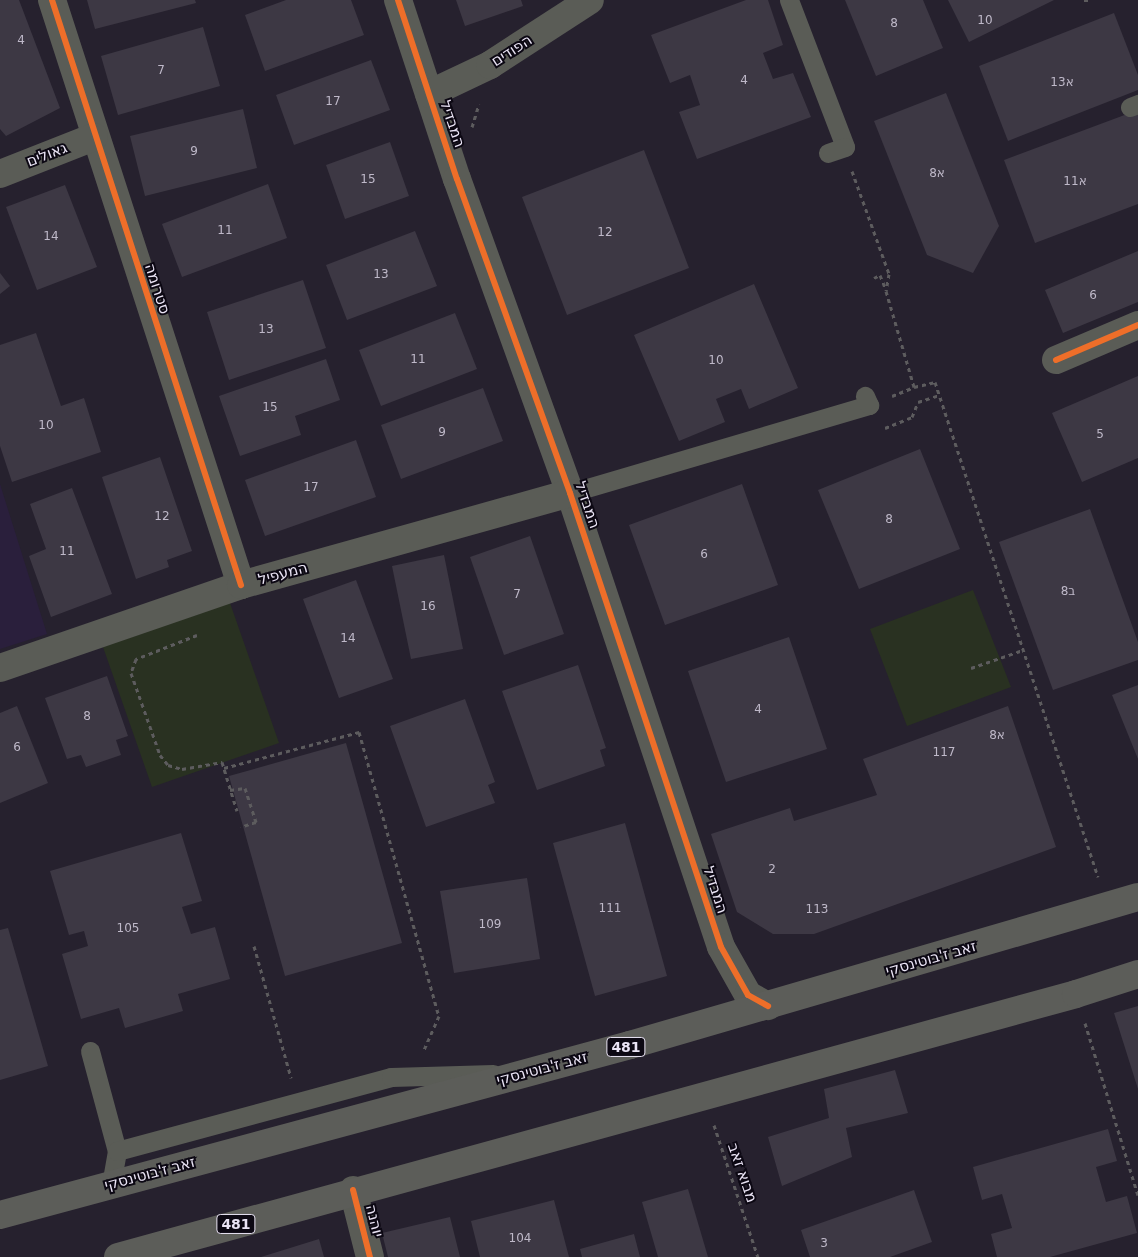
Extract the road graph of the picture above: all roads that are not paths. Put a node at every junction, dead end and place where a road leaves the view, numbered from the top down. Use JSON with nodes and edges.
{"nodes":[{"id":1,"x":52,"y":0,"type":"edge"},
{"id":2,"x":398,"y":0,"type":"edge"},
{"id":3,"x":590,"y":0,"type":"edge"},
{"id":4,"x":789,"y":0,"type":"edge"},
{"id":5,"x":429,"y":94,"type":"junction"},
{"id":6,"x":94,"y":137,"type":"junction"},
{"id":7,"x":836,"y":150,"type":"road end"},
{"id":8,"x":0,"y":174,"type":"edge"},
{"id":9,"x":1138,"y":325,"type":"edge"},
{"id":10,"x":1056,"y":360,"type":"dead end"},
{"id":11,"x":865,"y":396,"type":"dead end"},
{"id":12,"x":570,"y":492,"type":"junction"},
{"id":13,"x":241,"y":585,"type":"junction"},
{"id":14,"x":0,"y":668,"type":"edge"},
{"id":15,"x":1138,"y":897,"type":"edge"},
{"id":16,"x":1138,"y":974,"type":"edge"},
{"id":17,"x":768,"y":1006,"type":"junction"},
{"id":18,"x":90,"y":1051,"type":"dead end"},
{"id":19,"x":524,"y":1074,"type":"junction"},
{"id":20,"x":117,"y":1151,"type":"junction"},
{"id":21,"x":110,"y":1185,"type":"junction"},
{"id":22,"x":353,"y":1190,"type":"junction"},
{"id":23,"x":43,"y":1203,"type":"junction"},
{"id":24,"x":0,"y":1215,"type":"edge"},
{"id":25,"x":0,"y":1222,"type":"edge"},
{"id":26,"x":118,"y":1257,"type":"edge"},
{"id":27,"x":370,"y":1257,"type":"edge"}],
"edges":[{"from":1,"to":6,"type":"street","name":"סטרומה"},
{"from":2,"to":5,"type":"street","name":"המבדיל"},
{"from":3,"to":5,"type":"street","name":"הפודים"},
{"from":4,"to":7,"type":"lane"},
{"from":5,"to":12,"type":"street","name":"המבדיל"},
{"from":6,"to":8,"type":"street","name":"גאולים"},
{"from":6,"to":13,"type":"street","name":"סטרומה"},
{"from":9,"to":10,"type":"street"},
{"from":11,"to":12,"type":"lane"},
{"from":12,"to":13,"type":"street","name":"המעפיל"},
{"from":12,"to":17,"type":"street","name":"המבדיל"},
{"from":13,"to":14,"type":"street","name":"המעפיל"},
{"from":15,"to":17,"type":"main road","name":"זאב ז'בוטינסקי","number":"481"},
{"from":16,"to":22,"type":"main road","number":"481"},
{"from":17,"to":19,"type":"main road","name":"זאב ז'בוטינסקי","number":"481"},
{"from":18,"to":20,"type":"lane"},
{"from":19,"to":20,"type":"lane"},
{"from":19,"to":21,"type":"main road","name":"זאב ז'בוטינסקי","number":"481"},
{"from":20,"to":21,"type":"lane"},
{"from":21,"to":23,"type":"main road","name":"זאב ז'בוטינסקי","number":"481"},
{"from":22,"to":26,"type":"main road","number":"481"},
{"from":22,"to":27,"type":"street","name":"יוהנה"},
{"from":23,"to":24,"type":"main road","name":"זאב ז'בוטינסקי","number":"481"},
{"from":23,"to":25,"type":"main road"}]}
